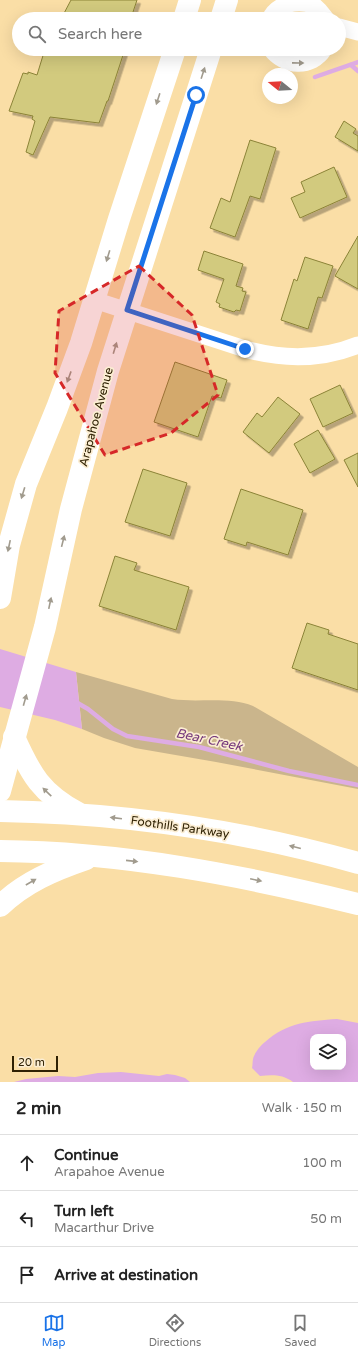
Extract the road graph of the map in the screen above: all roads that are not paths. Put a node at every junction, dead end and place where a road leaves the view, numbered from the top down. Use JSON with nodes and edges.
{"nodes":[{"id":1,"x":190,"y":0,"type":"edge"},
{"id":2,"x":227,"y":0,"type":"edge"},
{"id":3,"x":186,"y":12,"type":"edge"},
{"id":4,"x":223,"y":12,"type":"edge"},
{"id":5,"x":275,"y":12,"type":"edge"},
{"id":6,"x":321,"y":12,"type":"edge"},
{"id":7,"x":346,"y":29,"type":"edge"},
{"id":8,"x":358,"y":32,"type":"edge"},
{"id":9,"x":172,"y":56,"type":"edge"},
{"id":10,"x":209,"y":56,"type":"edge"},
{"id":11,"x":278,"y":56,"type":"edge"},
{"id":12,"x":317,"y":56,"type":"edge"},
{"id":13,"x":94,"y":300,"type":"junction"},
{"id":14,"x":127,"y":310,"type":"junction"},
{"id":15,"x":358,"y":345,"type":"edge"},
{"id":16,"x":0,"y":598,"type":"edge"},
{"id":17,"x":14,"y":737,"type":"junction"},
{"id":18,"x":0,"y":791,"type":"edge"},
{"id":19,"x":0,"y":811,"type":"edge"},
{"id":20,"x":79,"y":813,"type":"junction"},
{"id":21,"x":0,"y":851,"type":"edge"},
{"id":22,"x":93,"y":857,"type":"junction"},
{"id":23,"x":358,"y":863,"type":"edge"},
{"id":24,"x":358,"y":904,"type":"edge"},
{"id":25,"x":0,"y":906,"type":"edge"}],
"edges":[{"from":1,"to":3,"type":"main road"},
{"from":2,"to":4,"type":"main road"},
{"from":5,"to":6,"type":"street"},
{"from":7,"to":8,"type":"street"},
{"from":9,"to":13,"type":"main road","one_way":true},
{"from":14,"to":10,"type":"main road","name":"Arapahoe Avenue","one_way":true},
{"from":11,"to":12,"type":"street","one_way":true},
{"from":13,"to":14,"type":"street"},
{"from":13,"to":16,"type":"main road","one_way":true},
{"from":14,"to":15,"type":"street"},
{"from":17,"to":14,"type":"main road","name":"Arapahoe Avenue","one_way":true},
{"from":17,"to":18,"type":"main road","name":"Arapahoe Avenue"},
{"from":20,"to":17,"type":"main road","one_way":true},
{"from":19,"to":20,"type":"main road","name":"Foothills Parkway"},
{"from":23,"to":20,"type":"main road","name":"Foothills Parkway","one_way":true},
{"from":21,"to":22,"type":"main road"},
{"from":22,"to":24,"type":"main road","one_way":true},
{"from":25,"to":22,"type":"main road","one_way":true}]}
